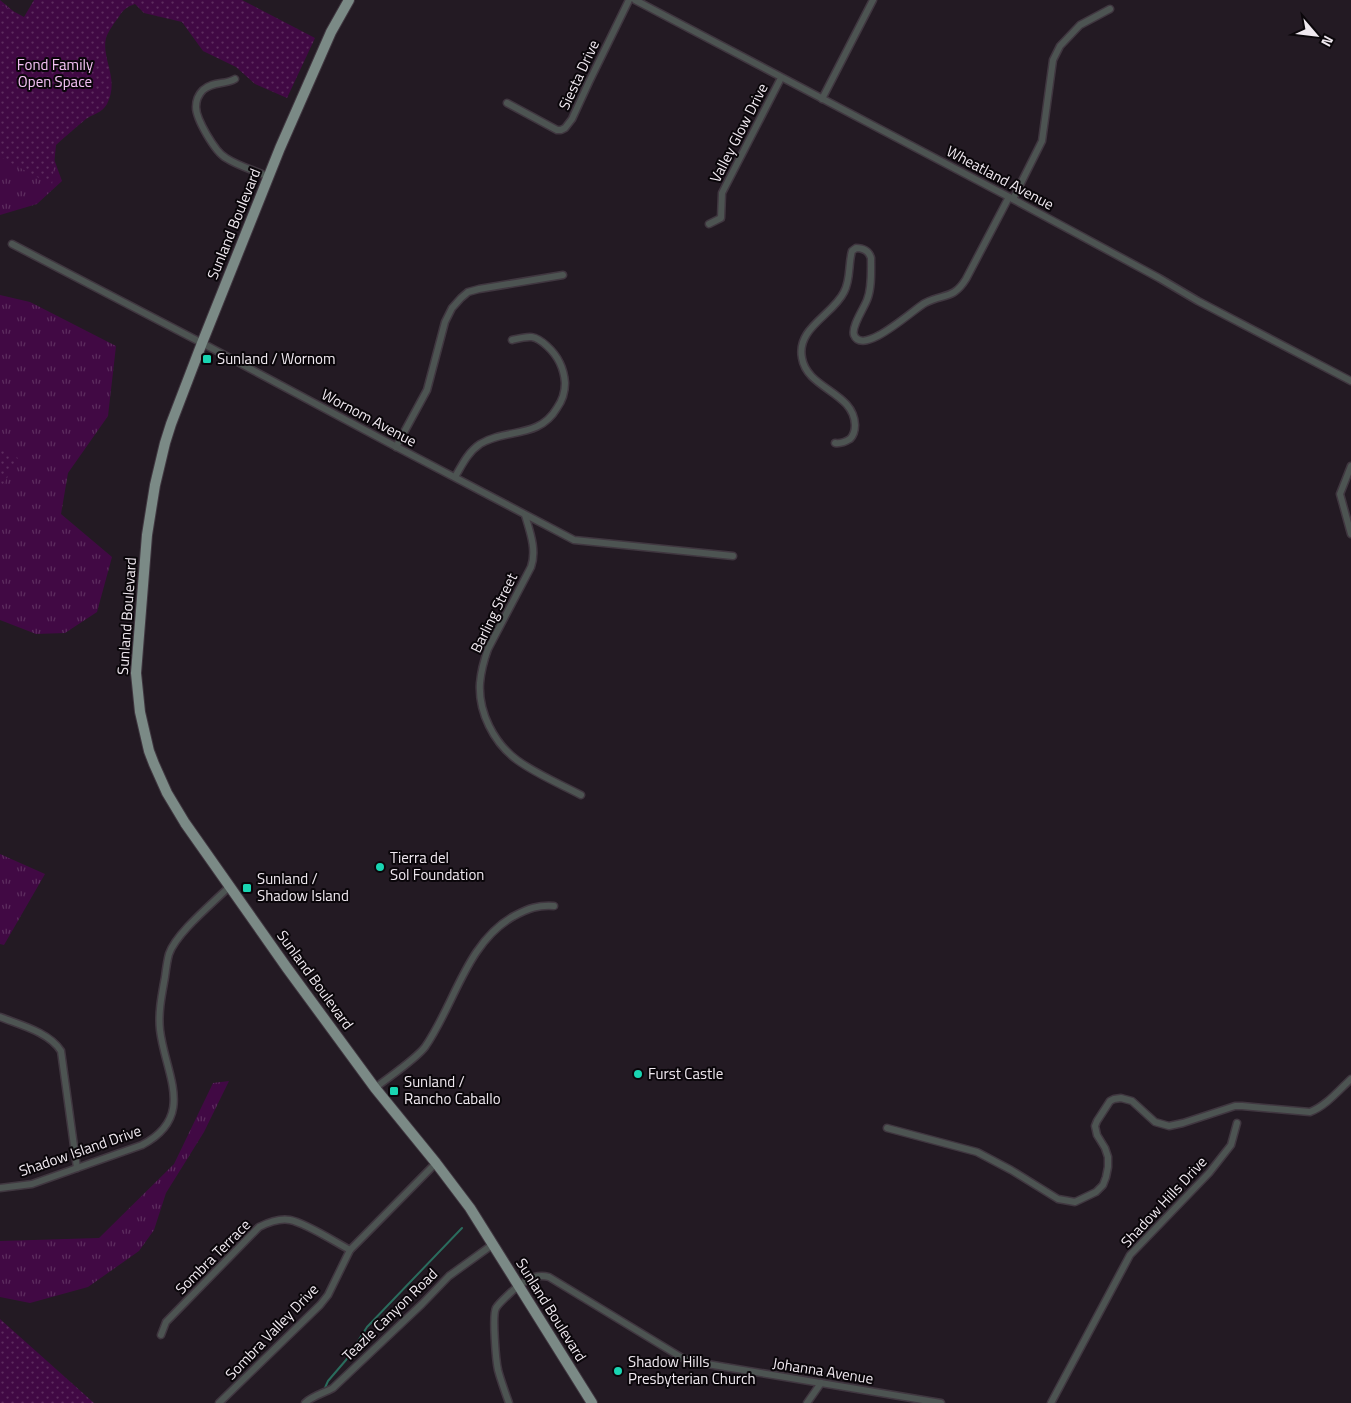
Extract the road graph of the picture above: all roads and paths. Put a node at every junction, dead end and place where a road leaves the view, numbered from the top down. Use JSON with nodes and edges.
{"nodes":[{"id":1,"x":349,"y":0,"type":"edge"},
{"id":2,"x":629,"y":0,"type":"edge"},
{"id":3,"x":636,"y":0,"type":"edge"},
{"id":4,"x":873,"y":0,"type":"edge"},
{"id":5,"x":1110,"y":9,"type":"dead end"},
{"id":6,"x":782,"y":78,"type":"junction"},
{"id":7,"x":235,"y":79,"type":"dead end"},
{"id":8,"x":822,"y":99,"type":"junction"},
{"id":9,"x":507,"y":103,"type":"dead end"},
{"id":10,"x":269,"y":176,"type":"junction"},
{"id":11,"x":1011,"y":198,"type":"junction"},
{"id":12,"x":709,"y":224,"type":"dead end"},
{"id":13,"x":12,"y":244,"type":"dead end"},
{"id":14,"x":563,"y":275,"type":"dead end"},
{"id":15,"x":512,"y":340,"type":"dead end"},
{"id":16,"x":202,"y":343,"type":"junction"},
{"id":17,"x":1351,"y":381,"type":"edge"},
{"id":18,"x":836,"y":443,"type":"dead end"},
{"id":19,"x":396,"y":447,"type":"junction"},
{"id":20,"x":1351,"y":466,"type":"edge"},
{"id":21,"x":455,"y":478,"type":"junction"},
{"id":22,"x":525,"y":515,"type":"junction"},
{"id":23,"x":1351,"y":534,"type":"edge"},
{"id":24,"x":733,"y":556,"type":"dead end"},
{"id":25,"x":581,"y":795,"type":"dead end"},
{"id":26,"x":230,"y":886,"type":"junction"},
{"id":27,"x":554,"y":906,"type":"dead end"},
{"id":28,"x":0,"y":1017,"type":"edge"},
{"id":29,"x":1351,"y":1079,"type":"edge"},
{"id":30,"x":375,"y":1088,"type":"junction"},
{"id":31,"x":1237,"y":1123,"type":"dead end"},
{"id":32,"x":887,"y":1128,"type":"dead end"},
{"id":33,"x":436,"y":1164,"type":"junction"},
{"id":34,"x":77,"y":1168,"type":"junction"},
{"id":35,"x":0,"y":1188,"type":"edge"},
{"id":36,"x":492,"y":1245,"type":"junction"},
{"id":37,"x":350,"y":1250,"type":"junction"},
{"id":38,"x":518,"y":1286,"type":"junction"},
{"id":39,"x":161,"y":1335,"type":"dead end"},
{"id":40,"x":821,"y":1383,"type":"junction"},
{"id":41,"x":930,"y":1402,"type":"edge"},
{"id":42,"x":219,"y":1403,"type":"edge"},
{"id":43,"x":305,"y":1403,"type":"edge"},
{"id":44,"x":509,"y":1403,"type":"edge"},
{"id":45,"x":592,"y":1403,"type":"edge"},
{"id":46,"x":807,"y":1403,"type":"edge"},
{"id":47,"x":941,"y":1403,"type":"edge"},
{"id":48,"x":1051,"y":1403,"type":"edge"}],
"edges":[{"from":1,"to":10,"type":"main road","name":"Sunland Boulevard"},
{"from":2,"to":9,"type":"street","name":"Siesta Drive"},
{"from":3,"to":6,"type":"street","name":"Wheatland Avenue"},
{"from":4,"to":8,"type":"street"},
{"from":5,"to":11,"type":"street"},
{"from":6,"to":8,"type":"street","name":"Wheatland Avenue"},
{"from":6,"to":12,"type":"street","name":"Valley Glow Drive"},
{"from":7,"to":10,"type":"street"},
{"from":8,"to":11,"type":"street","name":"Wheatland Avenue"},
{"from":10,"to":16,"type":"main road","name":"Sunland Boulevard"},
{"from":11,"to":17,"type":"street","name":"Wheatland Avenue"},
{"from":11,"to":18,"type":"street"},
{"from":13,"to":16,"type":"street","name":"Wornom Avenue"},
{"from":14,"to":19,"type":"street"},
{"from":15,"to":21,"type":"street"},
{"from":16,"to":19,"type":"street","name":"Wornom Avenue"},
{"from":16,"to":26,"type":"main road","name":"Sunland Boulevard"},
{"from":19,"to":21,"type":"street","name":"Wornom Avenue"},
{"from":20,"to":23,"type":"street"},
{"from":21,"to":22,"type":"street","name":"Wornom Avenue"},
{"from":22,"to":24,"type":"street","name":"Wornom Avenue"},
{"from":22,"to":25,"type":"street","name":"Barling Street"},
{"from":26,"to":30,"type":"main road","name":"Sunland Boulevard"},
{"from":26,"to":34,"type":"street","name":"Shadow Island Drive"},
{"from":27,"to":30,"type":"street"},
{"from":28,"to":34,"type":"street"},
{"from":29,"to":32,"type":"street"},
{"from":30,"to":33,"type":"main road","name":"Sunland Boulevard"},
{"from":31,"to":48,"type":"street","name":"Shadow Hills Drive"},
{"from":33,"to":36,"type":"main road","name":"Sunland Boulevard"},
{"from":33,"to":37,"type":"street","name":"Sombra Valley Drive"},
{"from":34,"to":35,"type":"street","name":"Shadow Island Drive"},
{"from":36,"to":38,"type":"main road","name":"Sunland Boulevard"},
{"from":36,"to":43,"type":"street","name":"Teazle Canyon Road"},
{"from":37,"to":39,"type":"street","name":"Sombra Terrace"},
{"from":37,"to":42,"type":"street","name":"Sombra Valley Drive"},
{"from":38,"to":40,"type":"street","name":"Johanna Avenue"},
{"from":38,"to":44,"type":"street","name":"Johanna Avenue"},
{"from":38,"to":45,"type":"main road","name":"Sunland Boulevard"},
{"from":40,"to":41,"type":"street","name":"Johanna Avenue"},
{"from":40,"to":46,"type":"street"},
{"from":41,"to":47,"type":"street","name":"Johanna Avenue"}]}
